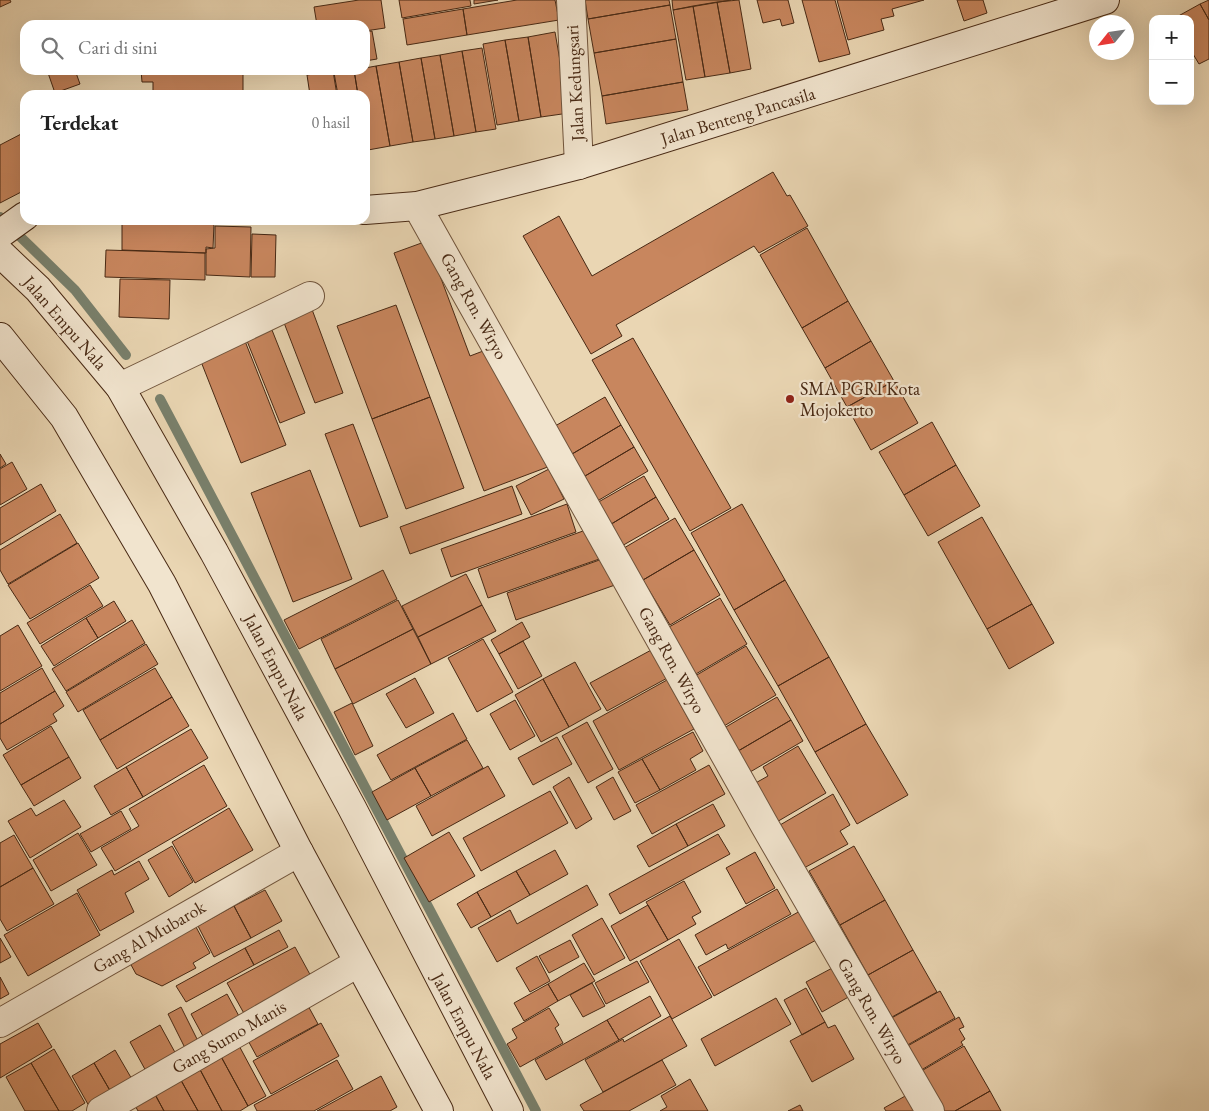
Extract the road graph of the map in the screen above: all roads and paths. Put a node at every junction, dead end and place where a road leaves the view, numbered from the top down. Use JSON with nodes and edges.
{"nodes":[{"id":1,"x":571,"y":0,"type":"edge"},
{"id":2,"x":1105,"y":0,"type":"edge"},
{"id":3,"x":579,"y":165,"type":"junction"},
{"id":4,"x":417,"y":206,"type":"junction"},
{"id":5,"x":370,"y":210,"type":"edge"},
{"id":6,"x":0,"y":253,"type":"edge"},
{"id":7,"x":310,"y":296,"type":"dead end"},
{"id":8,"x":0,"y":338,"type":"edge"},
{"id":9,"x":120,"y":387,"type":"junction"},
{"id":10,"x":299,"y":852,"type":"junction"},
{"id":11,"x":358,"y":963,"type":"junction"},
{"id":12,"x":0,"y":1023,"type":"edge"},
{"id":13,"x":101,"y":1111,"type":"edge"},
{"id":14,"x":439,"y":1111,"type":"edge"},
{"id":15,"x":510,"y":1111,"type":"edge"},
{"id":16,"x":930,"y":1111,"type":"edge"}],
"edges":[{"from":1,"to":3,"type":"street","name":"Jalan Kedungsari"},
{"from":2,"to":3,"type":"street","name":"Jalan Benteng Pancasila"},
{"from":3,"to":4,"type":"street","name":"Jalan Benteng Pancasila"},
{"from":4,"to":5,"type":"street","name":"Jalan Benteng Pancasila"},
{"from":4,"to":16,"type":"street","name":"Gang Rm. Wiryo"},
{"from":6,"to":9,"type":"street","name":"Jalan Empu Nala"},
{"from":7,"to":9,"type":"street"},
{"from":8,"to":10,"type":"street"},
{"from":9,"to":15,"type":"street","name":"Jalan Empu Nala"},
{"from":10,"to":11,"type":"street"},
{"from":10,"to":12,"type":"street","name":"Gang Al Mubarok"},
{"from":11,"to":13,"type":"street","name":"Gang Sumo Manis"},
{"from":11,"to":14,"type":"street"}]}
